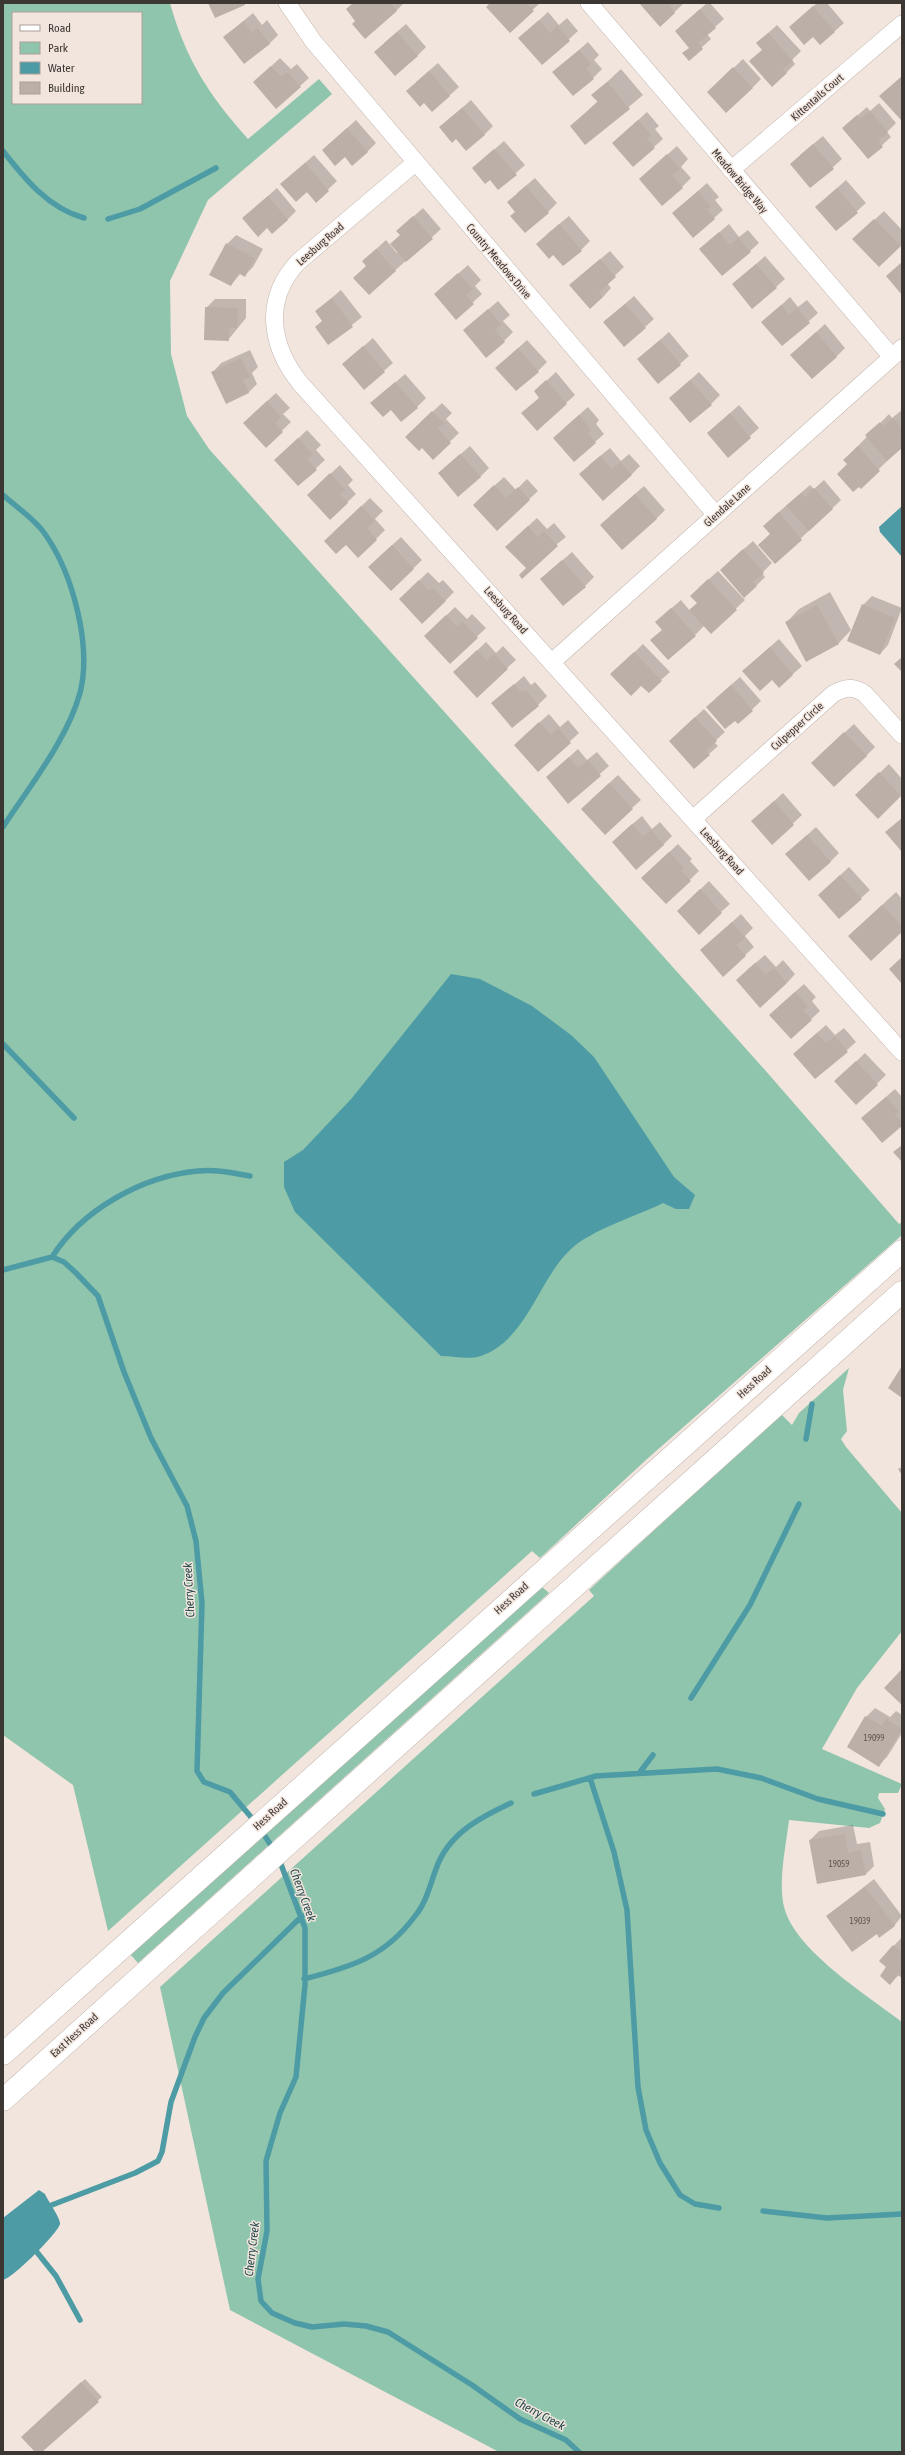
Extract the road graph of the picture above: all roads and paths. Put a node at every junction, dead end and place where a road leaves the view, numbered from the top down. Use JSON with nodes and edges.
{"nodes":[{"id":1,"x":287,"y":3,"type":"edge"},
{"id":2,"x":589,"y":3,"type":"edge"},
{"id":3,"x":902,"y":24,"type":"edge"},
{"id":4,"x":416,"y":162,"type":"junction"},
{"id":5,"x":731,"y":170,"type":"junction"},
{"id":6,"x":897,"y":353,"type":"edge"},
{"id":7,"x":716,"y":515,"type":"junction"},
{"id":8,"x":552,"y":662,"type":"junction"},
{"id":9,"x":902,"y":736,"type":"edge"},
{"id":10,"x":693,"y":819,"type":"junction"},
{"id":11,"x":902,"y":1051,"type":"edge"},
{"id":12,"x":902,"y":1250,"type":"edge"},
{"id":13,"x":902,"y":1292,"type":"edge"},
{"id":14,"x":3,"y":2054,"type":"edge"},
{"id":15,"x":3,"y":2100,"type":"edge"}],
"edges":[{"from":1,"to":4,"type":"street","name":"Country Meadows Drive"},
{"from":2,"to":5,"type":"street","name":"Meadow Bridge Way"},
{"from":3,"to":5,"type":"street","name":"Kittentails Court"},
{"from":4,"to":7,"type":"street","name":"Country Meadows Drive"},
{"from":4,"to":8,"type":"street","name":"Leesburg Road"},
{"from":5,"to":6,"type":"street","name":"Meadow Bridge Way"},
{"from":6,"to":7,"type":"street","name":"Glendale Lane"},
{"from":7,"to":8,"type":"street","name":"Glendale Lane"},
{"from":8,"to":10,"type":"street","name":"Leesburg Road"},
{"from":9,"to":10,"type":"street","name":"Culpepper Circle"},
{"from":10,"to":11,"type":"street","name":"Leesburg Road"},
{"from":12,"to":14,"type":"main road","name":"Hess Road"},
{"from":13,"to":15,"type":"main road","name":"East Hess Road"}]}
